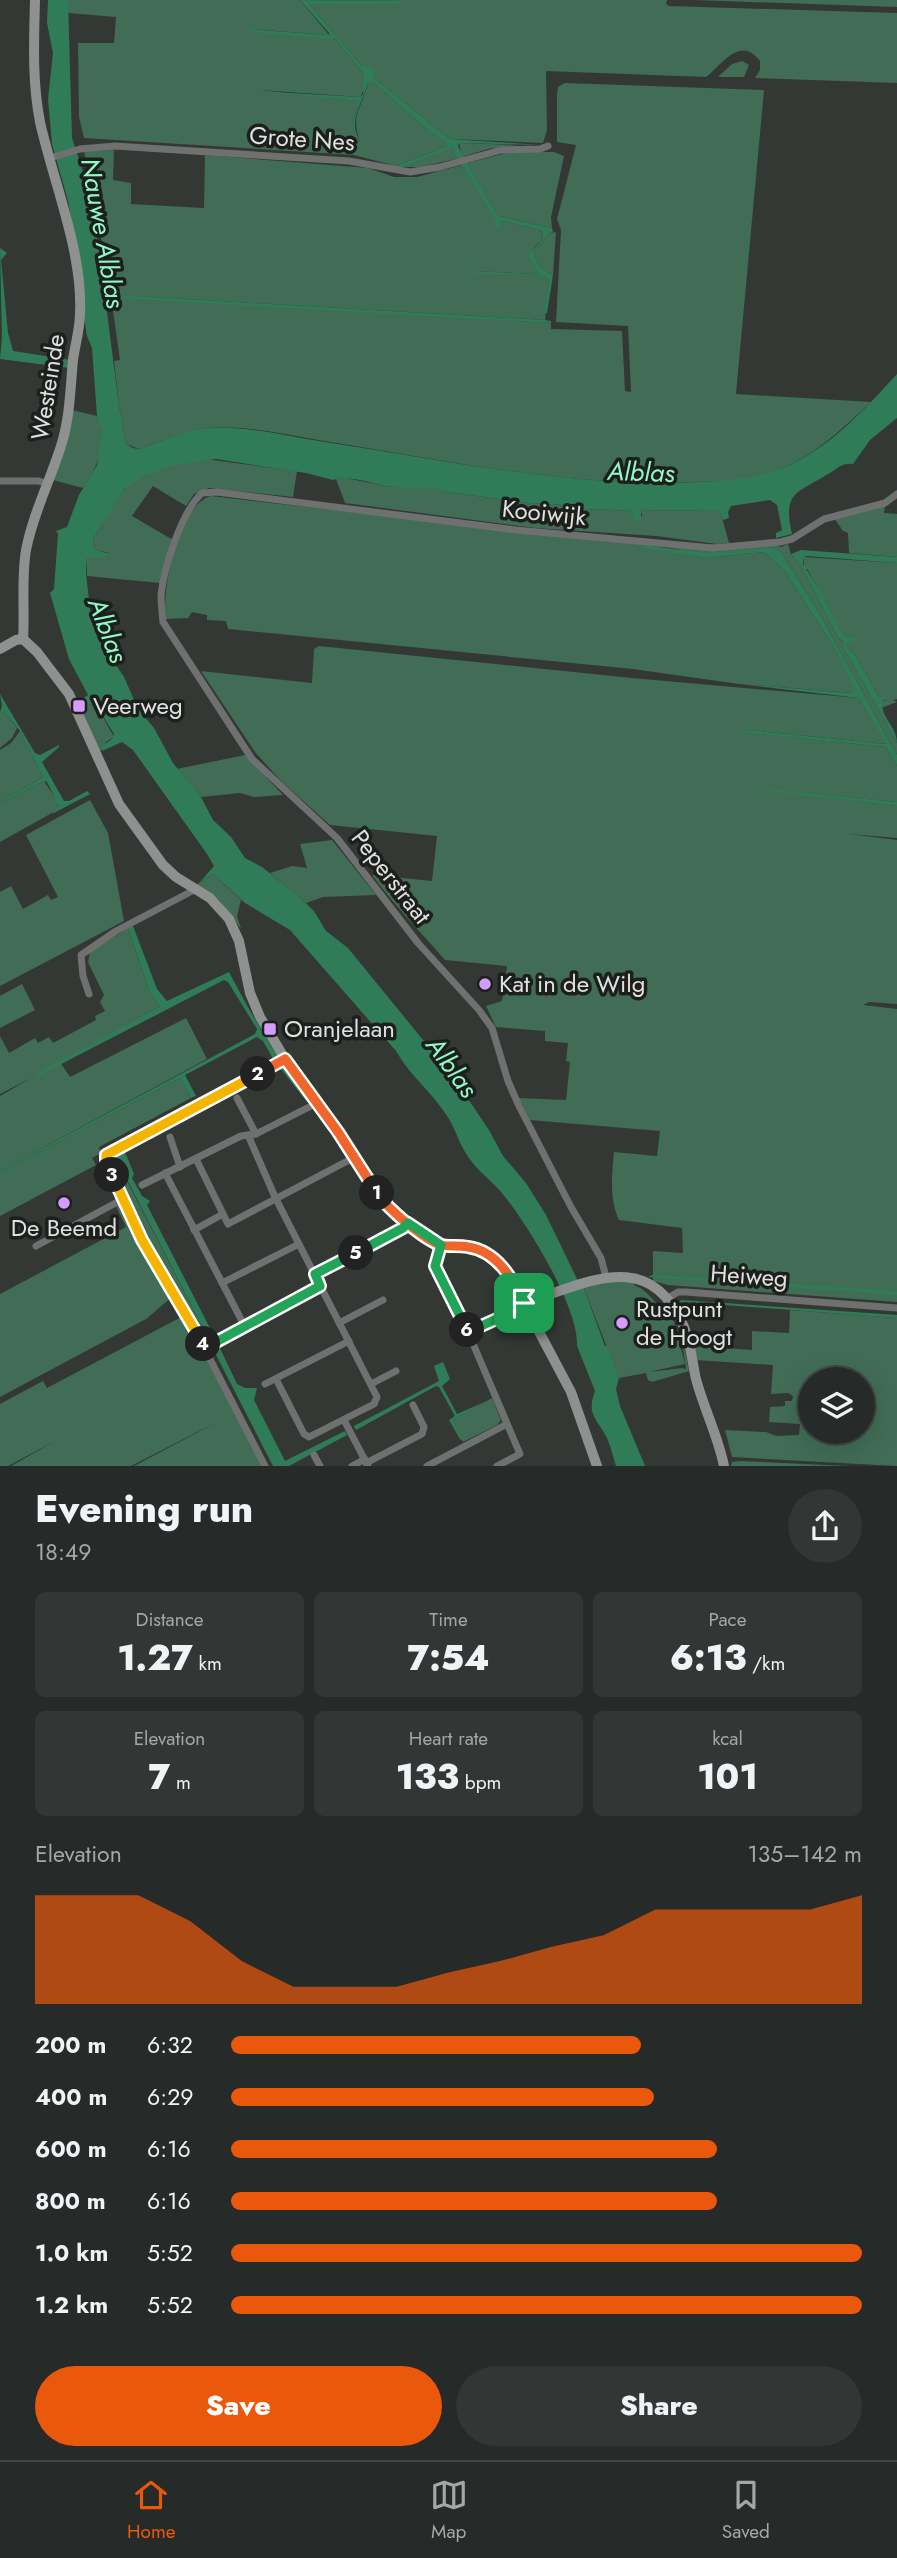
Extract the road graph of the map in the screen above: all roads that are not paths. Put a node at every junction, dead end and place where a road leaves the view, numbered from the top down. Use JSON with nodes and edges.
{"nodes":[{"id":1,"x":35,"y":0,"type":"edge"},
{"id":2,"x":548,"y":146,"type":"dead end"},
{"id":3,"x":52,"y":157,"type":"junction"},
{"id":4,"x":0,"y":481,"type":"edge"},
{"id":5,"x":47,"y":484,"type":"junction"},
{"id":6,"x":897,"y":494,"type":"edge"},
{"id":7,"x":187,"y":513,"type":"joint"},
{"id":8,"x":23,"y":639,"type":"junction"},
{"id":9,"x":0,"y":649,"type":"edge"},
{"id":10,"x":196,"y":889,"type":"junction"},
{"id":11,"x":89,"y":994,"type":"dead end"},
{"id":12,"x":285,"y":1059,"type":"junction"},
{"id":13,"x":237,"y":1098,"type":"dead end"},
{"id":14,"x":317,"y":1103,"type":"junction"},
{"id":15,"x":252,"y":1134,"type":"junction"},
{"id":16,"x":170,"y":1137,"type":"dead end"},
{"id":17,"x":355,"y":1157,"type":"junction"},
{"id":18,"x":196,"y":1159,"type":"junction"},
{"id":19,"x":180,"y":1167,"type":"junction"},
{"id":20,"x":165,"y":1173,"type":"junction"},
{"id":21,"x":142,"y":1185,"type":"dead end"},
{"id":22,"x":275,"y":1197,"type":"junction"},
{"id":23,"x":124,"y":1199,"type":"junction"},
{"id":24,"x":223,"y":1214,"type":"junction"},
{"id":25,"x":408,"y":1223,"type":"junction"},
{"id":26,"x":194,"y":1230,"type":"junction"},
{"id":27,"x":299,"y":1244,"type":"junction"},
{"id":28,"x":441,"y":1245,"type":"junction"},
{"id":29,"x":36,"y":1246,"type":"dead end"},
{"id":30,"x":315,"y":1274,"type":"junction"},
{"id":31,"x":606,"y":1277,"type":"junction"},
{"id":32,"x":222,"y":1283,"type":"junction"},
{"id":33,"x":320,"y":1286,"type":"junction"},
{"id":34,"x":668,"y":1298,"type":"junction"},
{"id":35,"x":383,"y":1300,"type":"dead end"},
{"id":36,"x":524,"y":1305,"type":"junction"},
{"id":37,"x":897,"y":1308,"type":"edge"},
{"id":38,"x":339,"y":1323,"type":"junction"},
{"id":39,"x":244,"y":1325,"type":"junction"},
{"id":40,"x":468,"y":1332,"type":"junction"},
{"id":41,"x":349,"y":1341,"type":"junction"},
{"id":42,"x":205,"y":1348,"type":"junction"},
{"id":43,"x":396,"y":1371,"type":"dead end"},
{"id":44,"x":276,"y":1379,"type":"junction"},
{"id":45,"x":265,"y":1384,"type":"dead end"},
{"id":46,"x":371,"y":1384,"type":"junction"},
{"id":47,"x":413,"y":1405,"type":"dead end"},
{"id":48,"x":344,"y":1420,"type":"junction"},
{"id":49,"x":507,"y":1424,"type":"junction"},
{"id":50,"x":314,"y":1455,"type":"dead end"},
{"id":51,"x":366,"y":1463,"type":"edge"},
{"id":52,"x":265,"y":1466,"type":"edge"},
{"id":53,"x":320,"y":1466,"type":"edge"},
{"id":54,"x":352,"y":1466,"type":"edge"},
{"id":55,"x":427,"y":1466,"type":"edge"},
{"id":56,"x":497,"y":1466,"type":"edge"},
{"id":57,"x":597,"y":1466,"type":"edge"},
{"id":58,"x":724,"y":1466,"type":"edge"}],
"edges":[{"from":1,"to":3,"type":"street","name":"Westeinde"},
{"from":2,"to":3,"type":"street","name":"Grote Nes"},
{"from":3,"to":5,"type":"street","name":"Westeinde"},
{"from":4,"to":5,"type":"street"},
{"from":5,"to":8,"type":"street","name":"Westeinde"},
{"from":6,"to":7,"type":"street","name":"Kooiwijk"},
{"from":7,"to":31,"type":"street","name":"Peperstraat"},
{"from":8,"to":9,"type":"street"},
{"from":8,"to":10,"type":"street"},
{"from":10,"to":11,"type":"street"},
{"from":10,"to":12,"type":"street"},
{"from":12,"to":14,"type":"street"},
{"from":12,"to":23,"type":"street"},
{"from":13,"to":15,"type":"street"},
{"from":14,"to":15,"type":"street"},
{"from":14,"to":17,"type":"street"},
{"from":15,"to":18,"type":"street"},
{"from":15,"to":22,"type":"street"},
{"from":16,"to":19,"type":"street"},
{"from":17,"to":22,"type":"street"},
{"from":17,"to":25,"type":"street"},
{"from":18,"to":19,"type":"street"},
{"from":18,"to":24,"type":"street"},
{"from":19,"to":20,"type":"street"},
{"from":20,"to":21,"type":"street"},
{"from":20,"to":26,"type":"street"},
{"from":22,"to":24,"type":"street"},
{"from":22,"to":27,"type":"street"},
{"from":23,"to":29,"type":"street"},
{"from":23,"to":42,"type":"street"},
{"from":24,"to":26,"type":"street"},
{"from":25,"to":28,"type":"street"},
{"from":25,"to":30,"type":"street"},
{"from":26,"to":32,"type":"street"},
{"from":27,"to":30,"type":"street"},
{"from":27,"to":32,"type":"street"},
{"from":28,"to":36,"type":"street"},
{"from":28,"to":40,"type":"street"},
{"from":30,"to":33,"type":"street"},
{"from":31,"to":34,"type":"street"},
{"from":31,"to":36,"type":"street"},
{"from":32,"to":39,"type":"street"},
{"from":33,"to":38,"type":"street"},
{"from":33,"to":39,"type":"street"},
{"from":34,"to":37,"type":"street","name":"Heiweg"},
{"from":34,"to":58,"type":"street"},
{"from":35,"to":38,"type":"street"},
{"from":36,"to":40,"type":"street"},
{"from":36,"to":57,"type":"street"},
{"from":38,"to":41,"type":"street"},
{"from":39,"to":42,"type":"street"},
{"from":40,"to":49,"type":"street"},
{"from":41,"to":44,"type":"street"},
{"from":41,"to":46,"type":"street"},
{"from":42,"to":52,"type":"street"},
{"from":43,"to":46,"type":"street"},
{"from":44,"to":45,"type":"street"},
{"from":44,"to":48,"type":"street"},
{"from":46,"to":48,"type":"street"},
{"from":47,"to":51,"type":"street"},
{"from":48,"to":51,"type":"street"},
{"from":49,"to":55,"type":"street"},
{"from":49,"to":56,"type":"street"},
{"from":50,"to":53,"type":"street"},
{"from":51,"to":54,"type":"street"}]}
